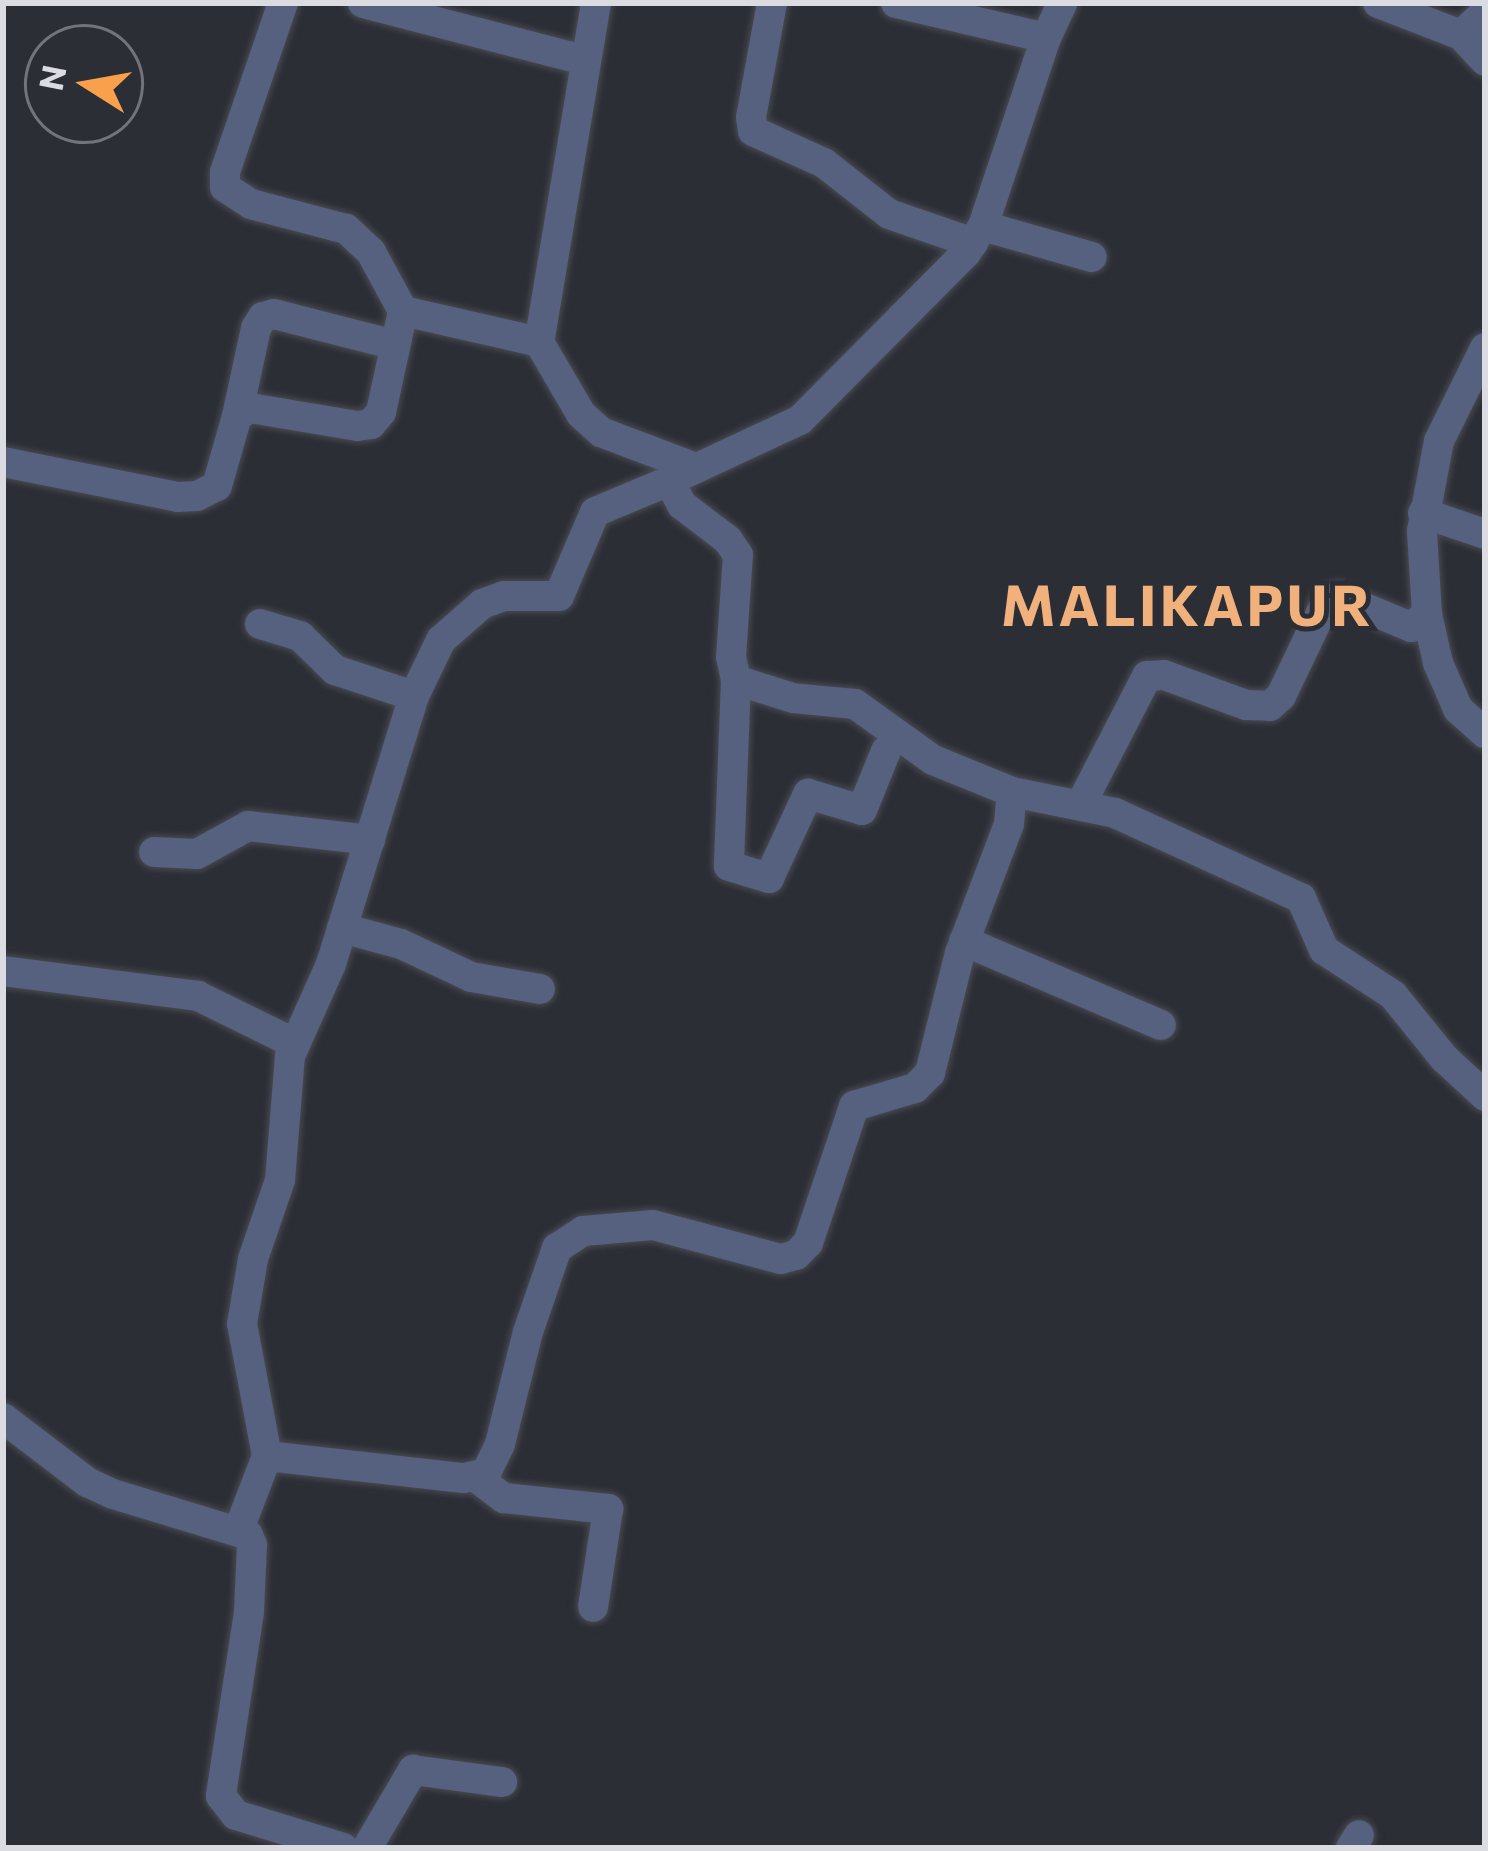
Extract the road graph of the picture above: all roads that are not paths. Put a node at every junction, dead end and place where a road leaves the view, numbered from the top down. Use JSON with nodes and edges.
{"nodes":[{"id":1,"x":283,"y":3,"type":"edge"},
{"id":2,"x":363,"y":3,"type":"edge"},
{"id":3,"x":596,"y":3,"type":"edge"},
{"id":4,"x":772,"y":3,"type":"edge"},
{"id":5,"x":896,"y":3,"type":"edge"},
{"id":6,"x":1062,"y":3,"type":"edge"},
{"id":7,"x":1378,"y":3,"type":"edge"},
{"id":8,"x":419,"y":10,"type":"edge"},
{"id":9,"x":1485,"y":14,"type":"edge"},
{"id":10,"x":1461,"y":35,"type":"junction"},
{"id":11,"x":1046,"y":38,"type":"junction"},
{"id":12,"x":583,"y":60,"type":"junction"},
{"id":13,"x":1485,"y":61,"type":"edge"},
{"id":14,"x":978,"y":235,"type":"junction"},
{"id":15,"x":1092,"y":256,"type":"dead end"},
{"id":16,"x":403,"y":310,"type":"junction"},
{"id":17,"x":539,"y":342,"type":"junction"},
{"id":18,"x":395,"y":344,"type":"junction"},
{"id":19,"x":1485,"y":348,"type":"edge"},
{"id":20,"x":237,"y":416,"type":"junction"},
{"id":21,"x":3,"y":462,"type":"edge"},
{"id":22,"x":681,"y":474,"type":"junction"},
{"id":23,"x":1423,"y":513,"type":"junction"},
{"id":24,"x":1485,"y":534,"type":"edge"},
{"id":25,"x":1427,"y":614,"type":"junction"},
{"id":26,"x":260,"y":624,"type":"dead end"},
{"id":27,"x":736,"y":680,"type":"junction"},
{"id":28,"x":414,"y":696,"type":"junction"},
{"id":29,"x":1485,"y":733,"type":"edge"},
{"id":30,"x":886,"y":751,"type":"dead end"},
{"id":31,"x":1012,"y":792,"type":"junction"},
{"id":32,"x":1082,"y":802,"type":"junction"},
{"id":33,"x":370,"y":840,"type":"junction"},
{"id":34,"x":154,"y":852,"type":"dead end"},
{"id":35,"x":342,"y":928,"type":"junction"},
{"id":36,"x":964,"y":941,"type":"junction"},
{"id":37,"x":3,"y":971,"type":"edge"},
{"id":38,"x":540,"y":988,"type":"dead end"},
{"id":39,"x":1161,"y":1025,"type":"dead end"},
{"id":40,"x":294,"y":1042,"type":"junction"},
{"id":41,"x":1485,"y":1096,"type":"edge"},
{"id":42,"x":3,"y":1418,"type":"edge"},
{"id":43,"x":267,"y":1456,"type":"junction"},
{"id":44,"x":477,"y":1478,"type":"junction"},
{"id":45,"x":239,"y":1529,"type":"junction"},
{"id":46,"x":592,"y":1607,"type":"dead end"},
{"id":47,"x":502,"y":1782,"type":"dead end"},
{"id":48,"x":343,"y":1848,"type":"edge"},
{"id":49,"x":367,"y":1848,"type":"edge"}],
"edges":[{"from":1,"to":16,"type":"street"},
{"from":2,"to":8,"type":"street"},
{"from":3,"to":12,"type":"street"},
{"from":4,"to":14,"type":"street"},
{"from":5,"to":11,"type":"street"},
{"from":6,"to":11,"type":"street"},
{"from":7,"to":10,"type":"street"},
{"from":8,"to":12,"type":"street"},
{"from":9,"to":10,"type":"street"},
{"from":10,"to":13,"type":"street"},
{"from":11,"to":14,"type":"street"},
{"from":12,"to":17,"type":"street"},
{"from":14,"to":15,"type":"street"},
{"from":14,"to":22,"type":"street"},
{"from":16,"to":17,"type":"street"},
{"from":16,"to":18,"type":"street"},
{"from":17,"to":22,"type":"street"},
{"from":18,"to":20,"type":"street"},
{"from":18,"to":20,"type":"street"},
{"from":19,"to":23,"type":"street"},
{"from":20,"to":21,"type":"street"},
{"from":22,"to":27,"type":"street"},
{"from":22,"to":28,"type":"street"},
{"from":23,"to":24,"type":"street"},
{"from":23,"to":25,"type":"street"},
{"from":25,"to":29,"type":"street"},
{"from":25,"to":32,"type":"street"},
{"from":26,"to":28,"type":"street"},
{"from":27,"to":30,"type":"street"},
{"from":27,"to":31,"type":"street"},
{"from":28,"to":33,"type":"street"},
{"from":31,"to":32,"type":"street"},
{"from":31,"to":36,"type":"street"},
{"from":32,"to":41,"type":"street"},
{"from":33,"to":34,"type":"street"},
{"from":33,"to":35,"type":"street"},
{"from":35,"to":38,"type":"street"},
{"from":35,"to":40,"type":"street"},
{"from":36,"to":39,"type":"street"},
{"from":36,"to":44,"type":"street"},
{"from":37,"to":40,"type":"street"},
{"from":40,"to":43,"type":"street"},
{"from":42,"to":45,"type":"street"},
{"from":43,"to":44,"type":"street"},
{"from":43,"to":45,"type":"street"},
{"from":44,"to":46,"type":"street"},
{"from":45,"to":48,"type":"street"},
{"from":47,"to":49,"type":"street"}]}
